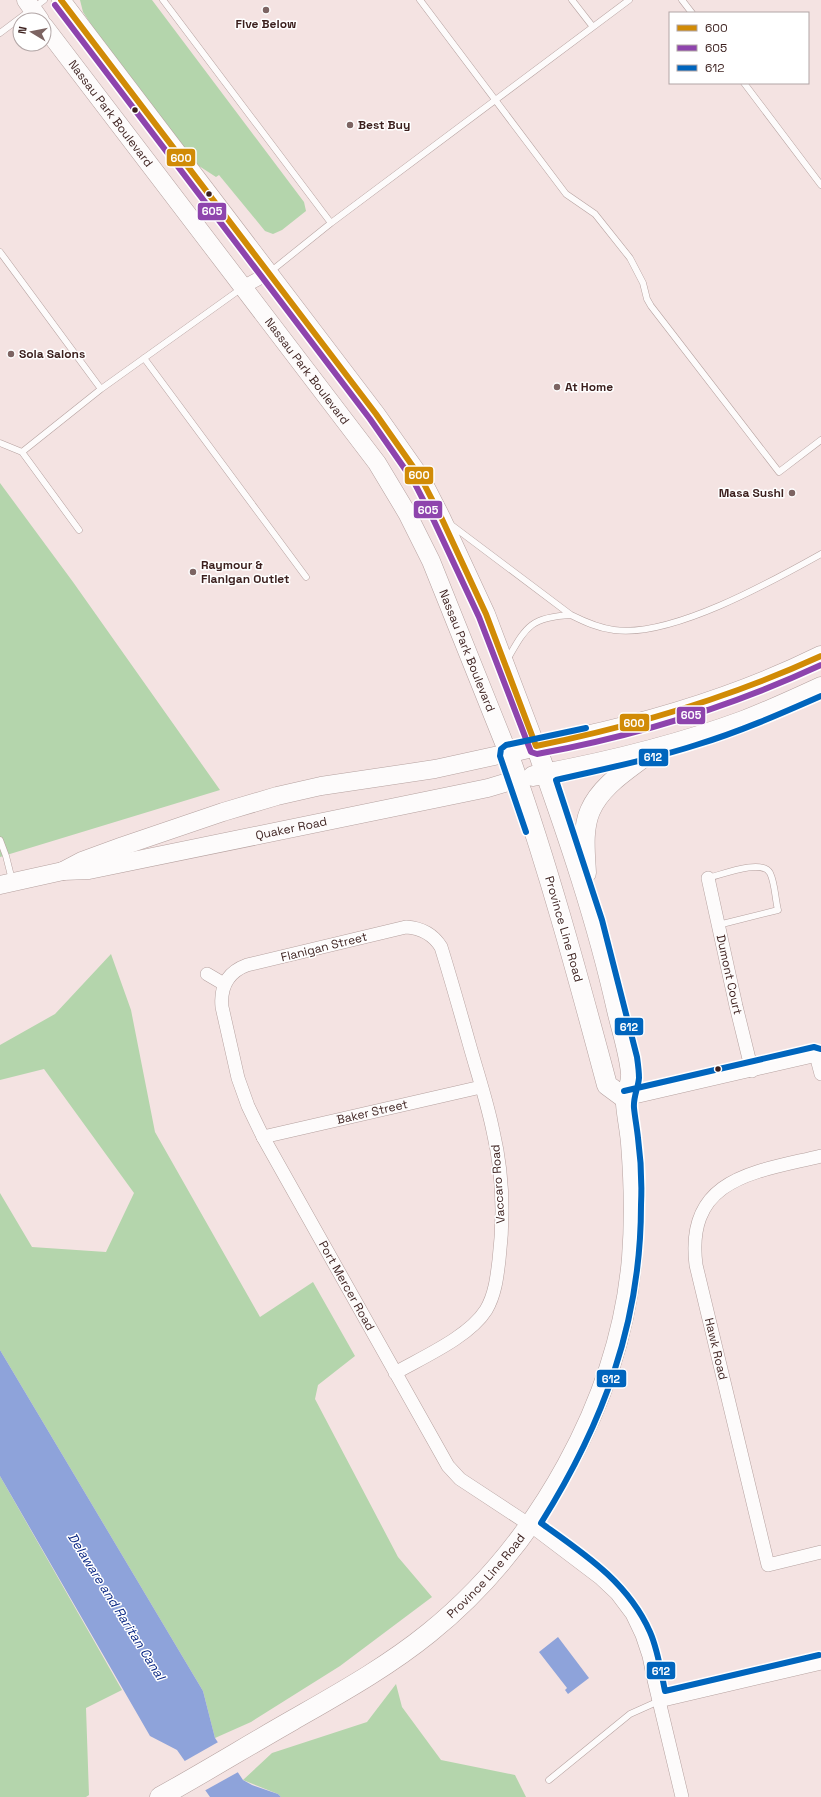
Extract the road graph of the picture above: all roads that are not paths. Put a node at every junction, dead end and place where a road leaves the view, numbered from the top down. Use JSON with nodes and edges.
{"nodes":[{"id":1,"x":61,"y":0,"type":"edge"},
{"id":2,"x":163,"y":0,"type":"edge"},
{"id":3,"x":420,"y":0,"type":"edge"},
{"id":4,"x":572,"y":0,"type":"edge"},
{"id":5,"x":629,"y":0,"type":"edge"},
{"id":6,"x":682,"y":0,"type":"edge"},
{"id":7,"x":36,"y":7,"type":"edge"},
{"id":8,"x":691,"y":12,"type":"edge"},
{"id":9,"x":593,"y":27,"type":"junction"},
{"id":10,"x":0,"y":33,"type":"edge"},
{"id":11,"x":52,"y":36,"type":"edge"},
{"id":12,"x":745,"y":84,"type":"edge"},
{"id":13,"x":495,"y":100,"type":"junction"},
{"id":14,"x":821,"y":185,"type":"edge"},
{"id":15,"x":331,"y":223,"type":"junction"},
{"id":16,"x":0,"y":252,"type":"edge"},
{"id":17,"x":269,"y":273,"type":"junction"},
{"id":18,"x":244,"y":287,"type":"junction"},
{"id":19,"x":144,"y":358,"type":"junction"},
{"id":20,"x":101,"y":388,"type":"junction"},
{"id":21,"x":821,"y":440,"type":"edge"},
{"id":22,"x":0,"y":443,"type":"edge"},
{"id":23,"x":22,"y":452,"type":"junction"},
{"id":24,"x":441,"y":517,"type":"junction"},
{"id":25,"x":79,"y":530,"type":"dead end"},
{"id":26,"x":821,"y":554,"type":"edge"},
{"id":27,"x":306,"y":577,"type":"dead end"},
{"id":28,"x":571,"y":615,"type":"junction"},
{"id":29,"x":821,"y":656,"type":"edge"},
{"id":30,"x":505,"y":663,"type":"junction"},
{"id":31,"x":821,"y":687,"type":"edge"},
{"id":32,"x":536,"y":746,"type":"junction"},
{"id":33,"x":654,"y":749,"type":"junction"},
{"id":34,"x":508,"y":753,"type":"junction"},
{"id":35,"x":546,"y":774,"type":"junction"},
{"id":36,"x":518,"y":780,"type":"junction"},
{"id":37,"x":0,"y":840,"type":"edge"},
{"id":38,"x":63,"y":871,"type":"junction"},
{"id":39,"x":708,"y":878,"type":"joint"},
{"id":40,"x":6,"y":883,"type":"edge"},
{"id":41,"x":586,"y":895,"type":"junction"},
{"id":42,"x":718,"y":925,"type":"junction"},
{"id":43,"x":442,"y":952,"type":"joint"},
{"id":44,"x":207,"y":974,"type":"dead end"},
{"id":45,"x":224,"y":984,"type":"junction"},
{"id":46,"x":819,"y":1055,"type":"edge"},
{"id":47,"x":752,"y":1071,"type":"junction"},
{"id":48,"x":821,"y":1074,"type":"edge"},
{"id":49,"x":481,"y":1087,"type":"junction"},
{"id":50,"x":626,"y":1099,"type":"junction"},
{"id":51,"x":263,"y":1138,"type":"junction"},
{"id":52,"x":821,"y":1156,"type":"edge"},
{"id":53,"x":395,"y":1373,"type":"junction"},
{"id":54,"x":530,"y":1525,"type":"junction"},
{"id":55,"x":821,"y":1552,"type":"edge"},
{"id":56,"x":821,"y":1663,"type":"edge"},
{"id":57,"x":659,"y":1701,"type":"junction"},
{"id":58,"x":549,"y":1780,"type":"dead end"},
{"id":59,"x":160,"y":1797,"type":"edge"},
{"id":60,"x":682,"y":1797,"type":"edge"}],
"edges":[{"from":1,"to":17,"type":"street"},
{"from":2,"to":15,"type":"lane"},
{"from":3,"to":13,"type":"lane"},
{"from":4,"to":9,"type":"lane"},
{"from":5,"to":9,"type":"lane"},
{"from":6,"to":8,"type":"lane"},
{"from":7,"to":10,"type":"lane"},
{"from":9,"to":13,"type":"lane"},
{"from":11,"to":18,"type":"street","name":"Nassau Park Boulevard"},
{"from":12,"to":14,"type":"lane"},
{"from":13,"to":15,"type":"lane"},
{"from":13,"to":21,"type":"lane"},
{"from":15,"to":17,"type":"lane"},
{"from":16,"to":20,"type":"lane"},
{"from":17,"to":18,"type":"street"},
{"from":17,"to":24,"type":"street"},
{"from":18,"to":19,"type":"lane"},
{"from":18,"to":34,"type":"street","name":"Nassau Park Boulevard"},
{"from":19,"to":20,"type":"lane"},
{"from":19,"to":27,"type":"lane"},
{"from":20,"to":23,"type":"lane"},
{"from":22,"to":23,"type":"lane"},
{"from":23,"to":25,"type":"lane"},
{"from":24,"to":28,"type":"lane"},
{"from":24,"to":30,"type":"street"},
{"from":26,"to":28,"type":"lane"},
{"from":28,"to":30,"type":"lane"},
{"from":29,"to":32,"type":"main road"},
{"from":30,"to":32,"type":"street"},
{"from":31,"to":33,"type":"main road"},
{"from":32,"to":34,"type":"main road"},
{"from":32,"to":35,"type":"main road","name":"Province Line Road"},
{"from":33,"to":35,"type":"main road"},
{"from":33,"to":41,"type":"main road"},
{"from":34,"to":36,"type":"main road","name":"Province Line Road"},
{"from":34,"to":38,"type":"street","name":"Quaker Road"},
{"from":35,"to":36,"type":"main road"},
{"from":35,"to":41,"type":"main road","name":"Province Line Road"},
{"from":36,"to":38,"type":"street","name":"Quaker Road"},
{"from":36,"to":50,"type":"main road","name":"Province Line Road"},
{"from":37,"to":40,"type":"lane"},
{"from":38,"to":40,"type":"street","name":"Quaker Road"},
{"from":39,"to":42,"type":"street","name":"Dumont Court"},
{"from":39,"to":42,"type":"lane"},
{"from":41,"to":50,"type":"main road","name":"Province Line Road"},
{"from":42,"to":47,"type":"street","name":"Dumont Court"},
{"from":43,"to":45,"type":"street","name":"Flanigan Street"},
{"from":43,"to":49,"type":"street","name":"Vaccaro Road"},
{"from":44,"to":45,"type":"street"},
{"from":45,"to":51,"type":"street","name":"Port Mercer Road"},
{"from":46,"to":47,"type":"street"},
{"from":46,"to":48,"type":"street"},
{"from":47,"to":50,"type":"street"},
{"from":49,"to":51,"type":"street","name":"Baker Street"},
{"from":49,"to":53,"type":"street","name":"Vaccaro Road"},
{"from":50,"to":54,"type":"main road","name":"Province Line Road"},
{"from":51,"to":53,"type":"street","name":"Port Mercer Road"},
{"from":52,"to":55,"type":"street","name":"Hawk Road"},
{"from":53,"to":54,"type":"street","name":"Port Mercer Road"},
{"from":54,"to":57,"type":"street","name":"Port Mercer Road"},
{"from":54,"to":59,"type":"main road","name":"Province Line Road"},
{"from":56,"to":57,"type":"street"},
{"from":57,"to":58,"type":"lane"},
{"from":57,"to":60,"type":"street","name":"Port Mercer Road"}]}
